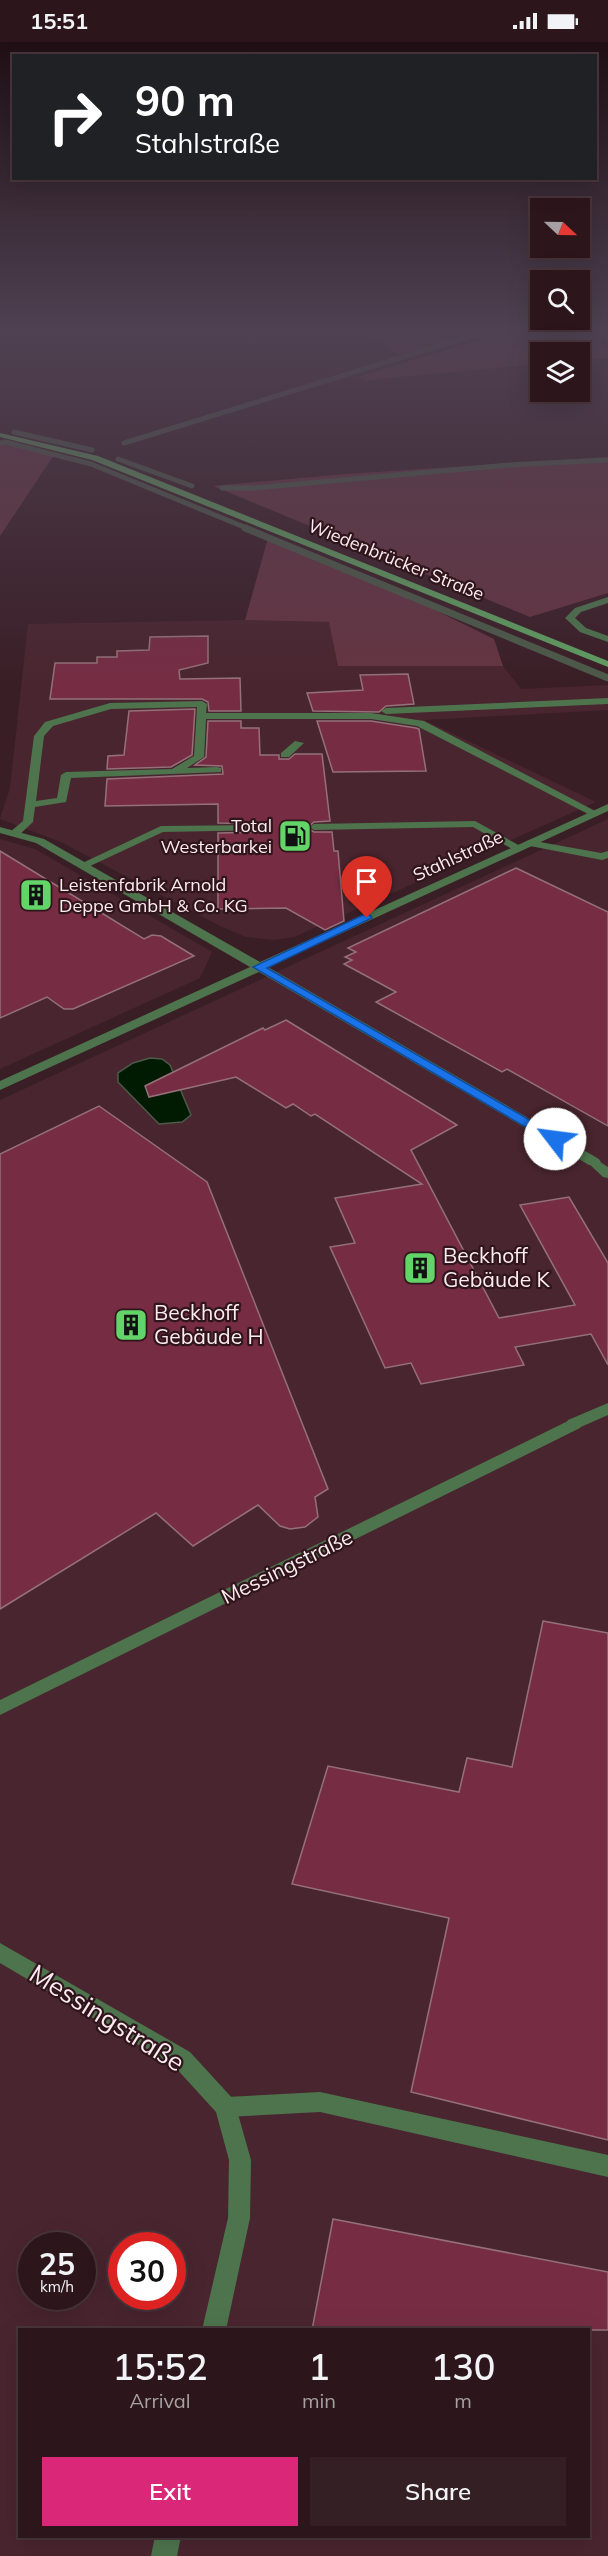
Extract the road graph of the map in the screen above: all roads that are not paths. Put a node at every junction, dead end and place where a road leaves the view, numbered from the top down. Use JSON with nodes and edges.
{"nodes":[{"id":1,"x":66,"y":451,"type":"edge"},
{"id":2,"x":608,"y":600,"type":"edge"},
{"id":3,"x":608,"y":639,"type":"edge"},
{"id":4,"x":608,"y":664,"type":"edge"},
{"id":5,"x":608,"y":701,"type":"edge"},
{"id":6,"x":203,"y":716,"type":"junction"},
{"id":7,"x":371,"y":716,"type":"junction"},
{"id":8,"x":299,"y":743,"type":"dead end"},
{"id":9,"x":285,"y":755,"type":"dead end"},
{"id":10,"x":217,"y":770,"type":"dead end"},
{"id":11,"x":174,"y":772,"type":"junction"},
{"id":12,"x":30,"y":805,"type":"junction"},
{"id":13,"x":608,"y":807,"type":"edge"},
{"id":14,"x":594,"y":813,"type":"junction"},
{"id":15,"x":314,"y":827,"type":"dead end"},
{"id":16,"x":265,"y":828,"type":"dead end"},
{"id":17,"x":0,"y":830,"type":"edge"},
{"id":18,"x":14,"y":834,"type":"junction"},
{"id":19,"x":524,"y":845,"type":"junction"},
{"id":20,"x":608,"y":854,"type":"edge"},
{"id":21,"x":84,"y":865,"type":"junction"},
{"id":22,"x":259,"y":967,"type":"junction"},
{"id":23,"x":0,"y":1086,"type":"edge"},
{"id":24,"x":608,"y":1174,"type":"edge"},
{"id":25,"x":608,"y":1408,"type":"edge"},
{"id":26,"x":0,"y":1708,"type":"edge"},
{"id":27,"x":0,"y":1952,"type":"edge"},
{"id":28,"x":226,"y":2107,"type":"junction"},
{"id":29,"x":608,"y":2166,"type":"edge"},
{"id":30,"x":214,"y":2328,"type":"edge"},
{"id":31,"x":168,"y":2538,"type":"edge"},
{"id":32,"x":164,"y":2556,"type":"edge"}],
"edges":[{"from":1,"to":4,"type":"main road","name":"Wiedenbrücker Straße"},
{"from":2,"to":3,"type":"street"},
{"from":5,"to":7,"type":"street"},
{"from":6,"to":7,"type":"street"},
{"from":6,"to":11,"type":"street"},
{"from":6,"to":12,"type":"street"},
{"from":7,"to":14,"type":"street"},
{"from":8,"to":9,"type":"street"},
{"from":10,"to":11,"type":"street"},
{"from":11,"to":12,"type":"street"},
{"from":12,"to":18,"type":"street"},
{"from":13,"to":14,"type":"street","name":"Stahlstraße"},
{"from":14,"to":19,"type":"street","name":"Stahlstraße"},
{"from":15,"to":19,"type":"street"},
{"from":16,"to":21,"type":"street"},
{"from":17,"to":18,"type":"street"},
{"from":18,"to":21,"type":"street"},
{"from":19,"to":20,"type":"street"},
{"from":19,"to":22,"type":"street","name":"Stahlstraße"},
{"from":21,"to":22,"type":"street"},
{"from":22,"to":23,"type":"street","name":"Stahlstraße"},
{"from":22,"to":24,"type":"street"},
{"from":25,"to":26,"type":"street","name":"Messingstraße"},
{"from":27,"to":28,"type":"street","name":"Messingstraße"},
{"from":28,"to":29,"type":"street"},
{"from":28,"to":30,"type":"street","name":"Messingstraße"},
{"from":31,"to":32,"type":"street"}]}
